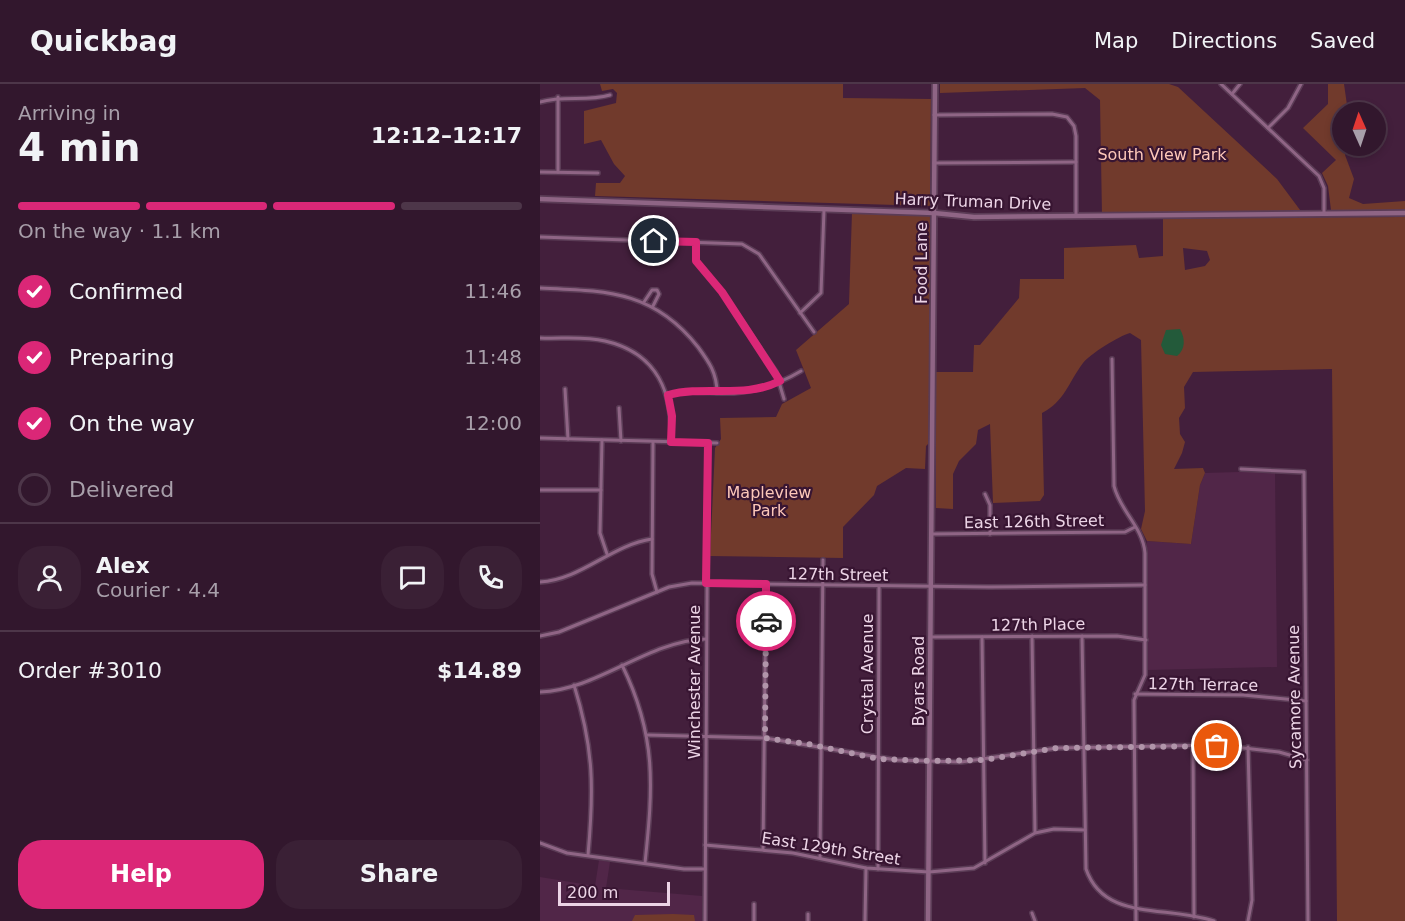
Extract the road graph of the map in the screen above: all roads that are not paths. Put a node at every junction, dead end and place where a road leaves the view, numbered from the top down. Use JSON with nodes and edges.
{"nodes":[{"id":1,"x":935,"y":84,"type":"edge"},
{"id":2,"x":1221,"y":84,"type":"edge"},
{"id":3,"x":1240,"y":84,"type":"edge"},
{"id":4,"x":1301,"y":84,"type":"edge"},
{"id":5,"x":610,"y":94,"type":"dead end"},
{"id":6,"x":1232,"y":94,"type":"junction"},
{"id":7,"x":558,"y":97,"type":"junction"},
{"id":8,"x":540,"y":102,"type":"edge"},
{"id":9,"x":934,"y":115,"type":"junction"},
{"id":10,"x":1268,"y":128,"type":"junction"},
{"id":11,"x":1076,"y":162,"type":"junction"},
{"id":12,"x":934,"y":163,"type":"junction"},
{"id":13,"x":540,"y":172,"type":"edge"},
{"id":14,"x":558,"y":172,"type":"junction"},
{"id":15,"x":598,"y":173,"type":"dead end"},
{"id":16,"x":540,"y":199,"type":"edge"},
{"id":17,"x":824,"y":209,"type":"junction"},
{"id":18,"x":934,"y":213,"type":"junction"},
{"id":19,"x":1405,"y":213,"type":"edge"},
{"id":20,"x":1324,"y":214,"type":"junction"},
{"id":21,"x":1076,"y":216,"type":"junction"},
{"id":22,"x":540,"y":237,"type":"edge"},
{"id":23,"x":696,"y":242,"type":"junction"},
{"id":24,"x":540,"y":288,"type":"edge"},
{"id":25,"x":645,"y":302,"type":"junction"},
{"id":26,"x":652,"y":306,"type":"junction"},
{"id":27,"x":801,"y":313,"type":"junction"},
{"id":28,"x":814,"y":332,"type":"dead end"},
{"id":29,"x":540,"y":338,"type":"edge"},
{"id":30,"x":1112,"y":360,"type":"dead end"},
{"id":31,"x":801,"y":371,"type":"dead end"},
{"id":32,"x":780,"y":381,"type":"junction"},
{"id":33,"x":565,"y":389,"type":"dead end"},
{"id":34,"x":717,"y":393,"type":"junction"},
{"id":35,"x":668,"y":395,"type":"junction"},
{"id":36,"x":784,"y":399,"type":"dead end"},
{"id":37,"x":619,"y":408,"type":"dead end"},
{"id":38,"x":540,"y":438,"type":"edge"},
{"id":39,"x":568,"y":439,"type":"junction"},
{"id":40,"x":602,"y":440,"type":"junction"},
{"id":41,"x":621,"y":441,"type":"junction"},
{"id":42,"x":653,"y":442,"type":"junction"},
{"id":43,"x":671,"y":442,"type":"junction"},
{"id":44,"x":932,"y":442,"type":"joint"},
{"id":45,"x":708,"y":443,"type":"junction"},
{"id":46,"x":717,"y":443,"type":"dead end"},
{"id":47,"x":1240,"y":470,"type":"dead end"},
{"id":48,"x":540,"y":490,"type":"edge"},
{"id":49,"x":601,"y":490,"type":"junction"},
{"id":50,"x":985,"y":494,"type":"dead end"},
{"id":51,"x":1136,"y":527,"type":"junction"},
{"id":52,"x":931,"y":534,"type":"junction"},
{"id":53,"x":990,"y":534,"type":"junction"},
{"id":54,"x":652,"y":539,"type":"junction"},
{"id":55,"x":607,"y":554,"type":"junction"},
{"id":56,"x":823,"y":560,"type":"dead end"},
{"id":57,"x":540,"y":582,"type":"edge"},
{"id":58,"x":706,"y":583,"type":"junction"},
{"id":59,"x":766,"y":584,"type":"junction"},
{"id":60,"x":1145,"y":585,"type":"junction"},
{"id":61,"x":823,"y":586,"type":"junction"},
{"id":62,"x":879,"y":587,"type":"junction"},
{"id":63,"x":931,"y":587,"type":"junction"},
{"id":64,"x":657,"y":592,"type":"junction"},
{"id":65,"x":540,"y":636,"type":"edge"},
{"id":66,"x":1032,"y":636,"type":"junction"},
{"id":67,"x":1082,"y":636,"type":"junction"},
{"id":68,"x":930,"y":637,"type":"junction"},
{"id":69,"x":982,"y":637,"type":"junction"},
{"id":70,"x":706,"y":639,"type":"junction"},
{"id":71,"x":1146,"y":640,"type":"junction"},
{"id":72,"x":622,"y":665,"type":"junction"},
{"id":73,"x":574,"y":685,"type":"junction"},
{"id":74,"x":540,"y":692,"type":"edge"},
{"id":75,"x":1135,"y":694,"type":"junction"},
{"id":76,"x":1306,"y":700,"type":"junction"},
{"id":77,"x":648,"y":735,"type":"junction"},
{"id":78,"x":705,"y":736,"type":"junction"},
{"id":79,"x":765,"y":738,"type":"junction"},
{"id":80,"x":822,"y":746,"type":"junction"},
{"id":81,"x":1193,"y":746,"type":"junction"},
{"id":82,"x":1084,"y":747,"type":"junction"},
{"id":83,"x":1134,"y":747,"type":"junction"},
{"id":84,"x":1248,"y":747,"type":"junction"},
{"id":85,"x":1034,"y":751,"type":"junction"},
{"id":86,"x":879,"y":759,"type":"junction"},
{"id":87,"x":984,"y":760,"type":"junction"},
{"id":88,"x":1307,"y":760,"type":"junction"},
{"id":89,"x":930,"y":761,"type":"junction"},
{"id":90,"x":1085,"y":830,"type":"junction"},
{"id":91,"x":1035,"y":832,"type":"junction"},
{"id":92,"x":540,"y":843,"type":"edge"},
{"id":93,"x":706,"y":845,"type":"junction"},
{"id":94,"x":764,"y":849,"type":"junction"},
{"id":95,"x":588,"y":855,"type":"junction"},
{"id":96,"x":820,"y":858,"type":"junction"},
{"id":97,"x":645,"y":863,"type":"junction"},
{"id":98,"x":985,"y":863,"type":"junction"},
{"id":99,"x":866,"y":868,"type":"junction"},
{"id":100,"x":705,"y":869,"type":"junction"},
{"id":101,"x":878,"y":869,"type":"junction"},
{"id":102,"x":929,"y":872,"type":"junction"},
{"id":103,"x":1100,"y":899,"type":"dead end"},
{"id":104,"x":754,"y":904,"type":"dead end"},
{"id":105,"x":1032,"y":913,"type":"dead end"},
{"id":106,"x":808,"y":914,"type":"dead end"},
{"id":107,"x":1130,"y":916,"type":"dead end"},
{"id":108,"x":1136,"y":916,"type":"junction"},
{"id":109,"x":1148,"y":916,"type":"dead end"},
{"id":110,"x":1194,"y":917,"type":"junction"},
{"id":111,"x":705,"y":921,"type":"edge"},
{"id":112,"x":754,"y":921,"type":"edge"},
{"id":113,"x":808,"y":921,"type":"edge"},
{"id":114,"x":865,"y":921,"type":"edge"},
{"id":115,"x":928,"y":921,"type":"edge"},
{"id":116,"x":1035,"y":921,"type":"edge"},
{"id":117,"x":1136,"y":921,"type":"edge"},
{"id":118,"x":1214,"y":921,"type":"edge"},
{"id":119,"x":1248,"y":921,"type":"edge"},
{"id":120,"x":1308,"y":921,"type":"edge"}],
"edges":[{"from":1,"to":9,"type":"main road","name":"Food Lane"},
{"from":2,"to":6,"type":"street"},
{"from":3,"to":6,"type":"street"},
{"from":4,"to":10,"type":"street"},
{"from":5,"to":7,"type":"street"},
{"from":6,"to":10,"type":"street"},
{"from":7,"to":8,"type":"street"},
{"from":7,"to":14,"type":"street"},
{"from":9,"to":11,"type":"street"},
{"from":9,"to":12,"type":"main road","name":"Food Lane"},
{"from":10,"to":20,"type":"street"},
{"from":11,"to":12,"type":"street"},
{"from":11,"to":21,"type":"street"},
{"from":12,"to":18,"type":"main road","name":"Food Lane"},
{"from":13,"to":14,"type":"street"},
{"from":14,"to":15,"type":"street"},
{"from":16,"to":17,"type":"main road","name":"Harry Truman Drive"},
{"from":17,"to":18,"type":"main road","name":"Harry Truman Drive"},
{"from":17,"to":27,"type":"street"},
{"from":18,"to":21,"type":"main road","name":"Harry Truman Drive"},
{"from":18,"to":44,"type":"main road","name":"Food Lane"},
{"from":19,"to":20,"type":"main road","name":"Harry Truman Drive"},
{"from":20,"to":21,"type":"main road","name":"Harry Truman Drive"},
{"from":22,"to":23,"type":"street"},
{"from":23,"to":27,"type":"street"},
{"from":23,"to":32,"type":"street"},
{"from":24,"to":25,"type":"street"},
{"from":25,"to":26,"type":"street"},
{"from":25,"to":26,"type":"street"},
{"from":26,"to":34,"type":"street"},
{"from":27,"to":28,"type":"street"},
{"from":29,"to":35,"type":"street"},
{"from":30,"to":51,"type":"street"},
{"from":31,"to":32,"type":"street"},
{"from":32,"to":34,"type":"street"},
{"from":32,"to":36,"type":"street"},
{"from":33,"to":39,"type":"street"},
{"from":34,"to":35,"type":"street"},
{"from":35,"to":43,"type":"street"},
{"from":37,"to":41,"type":"street"},
{"from":38,"to":39,"type":"street"},
{"from":39,"to":40,"type":"street"},
{"from":40,"to":41,"type":"street"},
{"from":40,"to":49,"type":"street"},
{"from":41,"to":42,"type":"street"},
{"from":42,"to":43,"type":"street"},
{"from":42,"to":54,"type":"street"},
{"from":43,"to":45,"type":"street"},
{"from":44,"to":52,"type":"main road","name":"Byars Road"},
{"from":45,"to":46,"type":"street"},
{"from":45,"to":58,"type":"street","name":"Winchester Avenue"},
{"from":47,"to":76,"type":"street","name":"Sycamore Avenue"},
{"from":48,"to":49,"type":"street"},
{"from":49,"to":55,"type":"street"},
{"from":50,"to":53,"type":"street"},
{"from":51,"to":53,"type":"street","name":"East 126th Street"},
{"from":51,"to":60,"type":"street"},
{"from":52,"to":53,"type":"street","name":"East 126th Street"},
{"from":52,"to":63,"type":"main road","name":"Byars Road"},
{"from":54,"to":55,"type":"street"},
{"from":54,"to":64,"type":"street"},
{"from":55,"to":57,"type":"street"},
{"from":56,"to":61,"type":"street"},
{"from":58,"to":59,"type":"street","name":"127th Street"},
{"from":58,"to":64,"type":"street","name":"127th Street"},
{"from":58,"to":70,"type":"street","name":"Winchester Avenue"},
{"from":59,"to":61,"type":"street","name":"127th Street"},
{"from":59,"to":79,"type":"street"},
{"from":60,"to":63,"type":"street","name":"127th Street"},
{"from":60,"to":71,"type":"street"},
{"from":61,"to":62,"type":"street","name":"127th Street"},
{"from":61,"to":80,"type":"street"},
{"from":62,"to":63,"type":"street","name":"127th Street"},
{"from":62,"to":86,"type":"street","name":"Crystal Avenue"},
{"from":63,"to":68,"type":"main road","name":"Byars Road"},
{"from":64,"to":65,"type":"street","name":"127th Street"},
{"from":66,"to":67,"type":"street","name":"127th Place"},
{"from":66,"to":69,"type":"street","name":"127th Place"},
{"from":66,"to":85,"type":"street"},
{"from":67,"to":71,"type":"street","name":"127th Place"},
{"from":67,"to":82,"type":"street"},
{"from":68,"to":69,"type":"street","name":"127th Place"},
{"from":68,"to":89,"type":"main road","name":"Byars Road"},
{"from":69,"to":87,"type":"street"},
{"from":70,"to":72,"type":"street"},
{"from":70,"to":78,"type":"street","name":"Winchester Avenue"},
{"from":71,"to":75,"type":"street"},
{"from":72,"to":73,"type":"street"},
{"from":72,"to":77,"type":"street"},
{"from":73,"to":74,"type":"street"},
{"from":73,"to":95,"type":"street"},
{"from":75,"to":76,"type":"street","name":"127th Terrace"},
{"from":75,"to":83,"type":"street"},
{"from":76,"to":88,"type":"street","name":"Sycamore Avenue"},
{"from":77,"to":78,"type":"street"},
{"from":77,"to":97,"type":"street"},
{"from":78,"to":79,"type":"street"},
{"from":78,"to":93,"type":"street","name":"Winchester Avenue"},
{"from":79,"to":80,"type":"street"},
{"from":79,"to":94,"type":"street"},
{"from":80,"to":86,"type":"street"},
{"from":80,"to":96,"type":"street"},
{"from":81,"to":83,"type":"street"},
{"from":81,"to":84,"type":"street"},
{"from":81,"to":110,"type":"street"},
{"from":82,"to":83,"type":"street"},
{"from":82,"to":85,"type":"street"},
{"from":82,"to":90,"type":"street"},
{"from":83,"to":108,"type":"street"},
{"from":84,"to":88,"type":"street"},
{"from":84,"to":119,"type":"street"},
{"from":85,"to":87,"type":"street"},
{"from":85,"to":91,"type":"street"},
{"from":86,"to":89,"type":"street"},
{"from":86,"to":101,"type":"street","name":"Crystal Avenue"},
{"from":87,"to":89,"type":"street"},
{"from":87,"to":98,"type":"street"},
{"from":88,"to":120,"type":"street","name":"Sycamore Avenue"},
{"from":89,"to":102,"type":"main road","name":"Byars Road"},
{"from":90,"to":91,"type":"street","name":"East 129th Street"},
{"from":90,"to":103,"type":"street"},
{"from":91,"to":98,"type":"street","name":"East 129th Street"},
{"from":92,"to":95,"type":"street"},
{"from":93,"to":94,"type":"street","name":"East 129th Street"},
{"from":93,"to":100,"type":"street","name":"Winchester Avenue"},
{"from":94,"to":96,"type":"street","name":"East 129th Street"},
{"from":95,"to":97,"type":"street"},
{"from":96,"to":99,"type":"street","name":"East 129th Street"},
{"from":97,"to":100,"type":"street"},
{"from":98,"to":102,"type":"street","name":"East 129th Street"},
{"from":99,"to":101,"type":"street","name":"East 129th Street"},
{"from":99,"to":114,"type":"street"},
{"from":100,"to":111,"type":"street","name":"Winchester Avenue"},
{"from":101,"to":102,"type":"street","name":"East 129th Street"},
{"from":102,"to":115,"type":"main road","name":"Byars Road"},
{"from":104,"to":112,"type":"street"},
{"from":105,"to":116,"type":"street"},
{"from":106,"to":113,"type":"street"},
{"from":107,"to":108,"type":"street"},
{"from":108,"to":117,"type":"street"},
{"from":109,"to":110,"type":"street"},
{"from":110,"to":118,"type":"street"}]}
